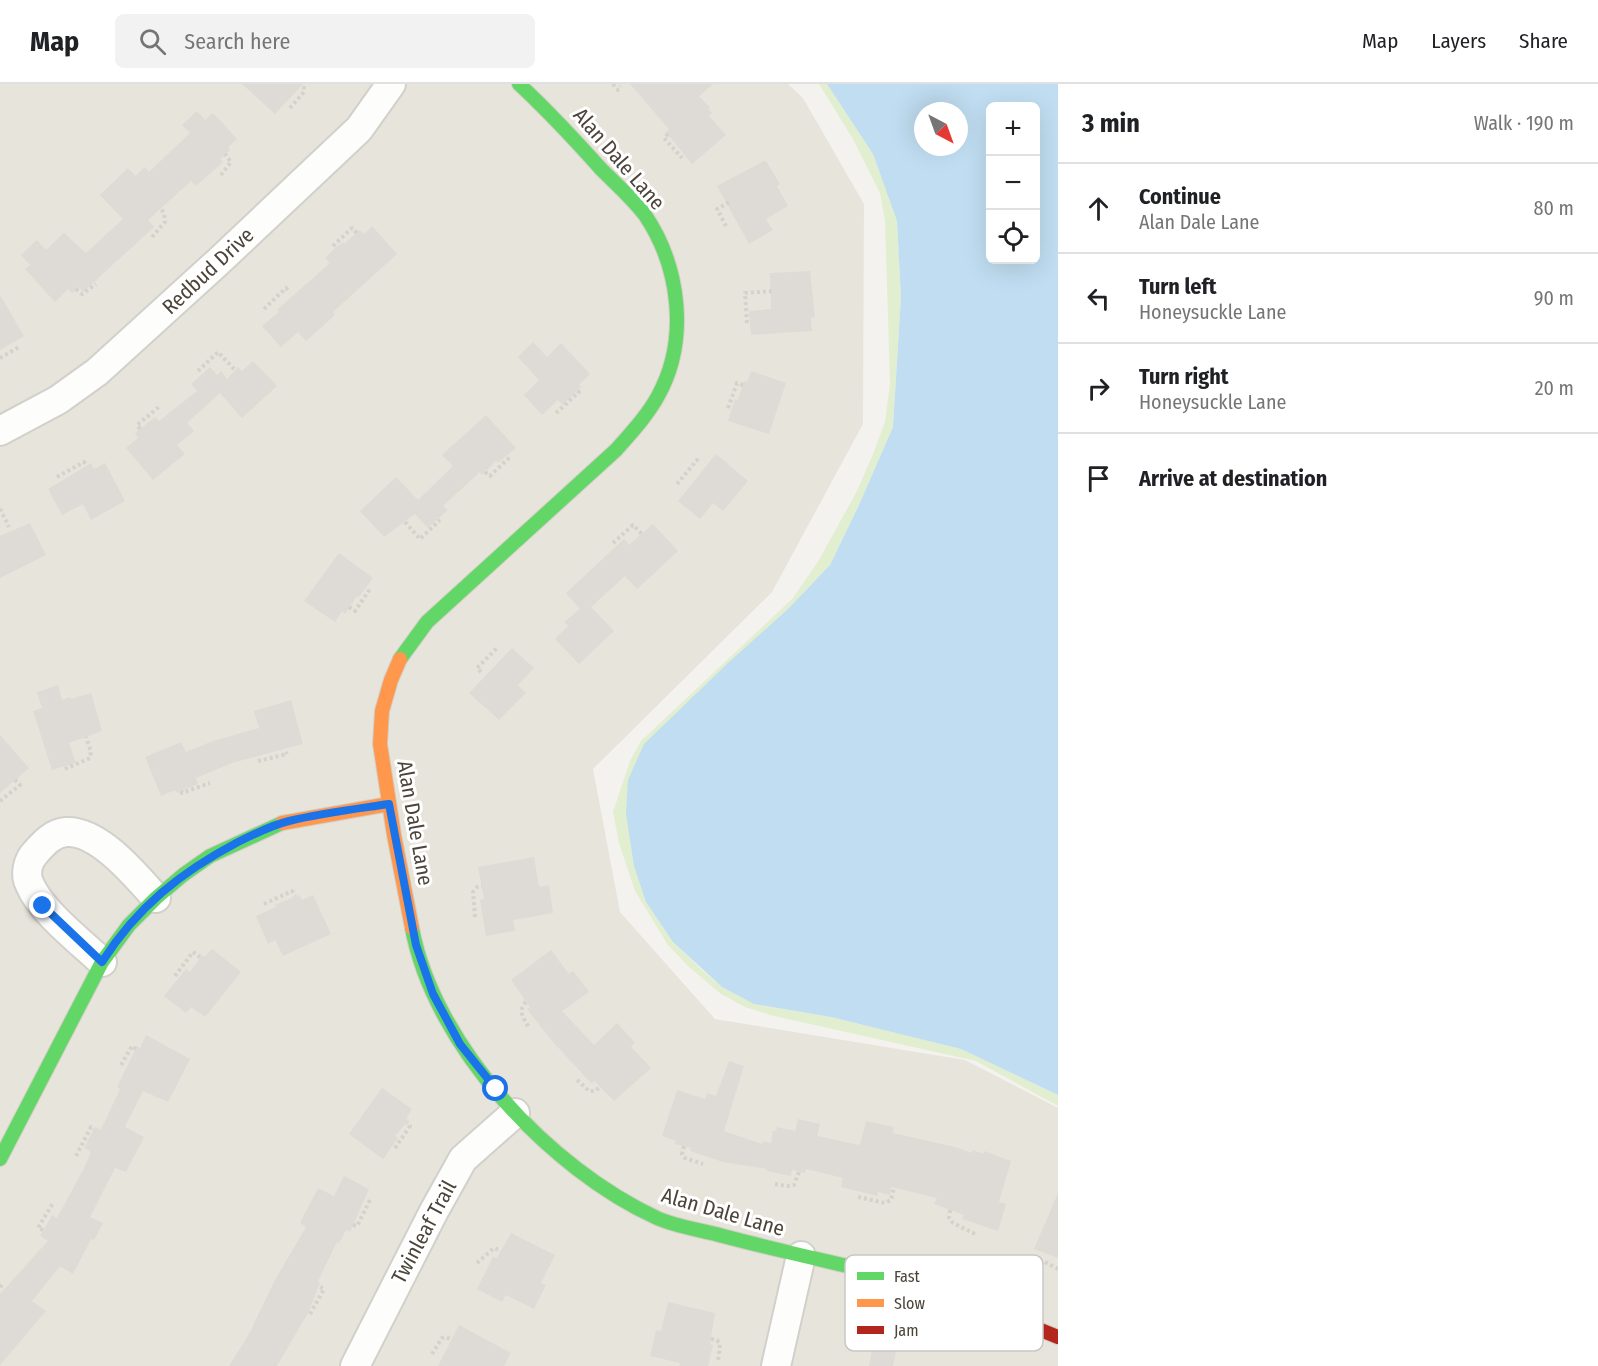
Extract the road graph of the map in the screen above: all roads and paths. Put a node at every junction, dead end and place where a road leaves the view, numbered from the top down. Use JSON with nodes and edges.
{"nodes":[{"id":1,"x":304,"y":84,"type":"edge"},
{"id":2,"x":391,"y":84,"type":"edge"},
{"id":3,"x":519,"y":84,"type":"edge"},
{"id":4,"x":613,"y":84,"type":"edge"},
{"id":5,"x":621,"y":86,"type":"dead end"},
{"id":6,"x":290,"y":108,"type":"dead end"},
{"id":7,"x":668,"y":134,"type":"dead end"},
{"id":8,"x":225,"y":154,"type":"dead end"},
{"id":9,"x":682,"y":158,"type":"dead end"},
{"id":10,"x":220,"y":175,"type":"dead end"},
{"id":11,"x":731,"y":201,"type":"dead end"},
{"id":12,"x":161,"y":209,"type":"dead end"},
{"id":13,"x":726,"y":226,"type":"dead end"},
{"id":14,"x":357,"y":233,"type":"dead end"},
{"id":15,"x":152,"y":237,"type":"dead end"},
{"id":16,"x":333,"y":246,"type":"dead end"},
{"id":17,"x":96,"y":284,"type":"dead end"},
{"id":18,"x":76,"y":289,"type":"dead end"},
{"id":19,"x":772,"y":291,"type":"dead end"},
{"id":20,"x":290,"y":292,"type":"dead end"},
{"id":21,"x":264,"y":309,"type":"dead end"},
{"id":22,"x":747,"y":323,"type":"dead end"},
{"id":23,"x":19,"y":347,"type":"dead end"},
{"id":24,"x":0,"y":358,"type":"edge"},
{"id":25,"x":235,"y":370,"type":"dead end"},
{"id":26,"x":198,"y":371,"type":"dead end"},
{"id":27,"x":743,"y":385,"type":"dead end"},
{"id":28,"x":577,"y":391,"type":"dead end"},
{"id":29,"x":160,"y":406,"type":"dead end"},
{"id":30,"x":728,"y":408,"type":"dead end"},
{"id":31,"x":556,"y":413,"type":"dead end"},
{"id":32,"x":140,"y":429,"type":"dead end"},
{"id":33,"x":0,"y":431,"type":"edge"},
{"id":34,"x":510,"y":457,"type":"dead end"},
{"id":35,"x":700,"y":463,"type":"dead end"},
{"id":36,"x":86,"y":466,"type":"dead end"},
{"id":37,"x":485,"y":472,"type":"dead end"},
{"id":38,"x":57,"y":477,"type":"dead end"},
{"id":39,"x":677,"y":484,"type":"dead end"},
{"id":40,"x":0,"y":508,"type":"edge"},
{"id":41,"x":440,"y":520,"type":"dead end"},
{"id":42,"x":405,"y":522,"type":"dead end"},
{"id":43,"x":9,"y":527,"type":"dead end"},
{"id":44,"x":642,"y":534,"type":"dead end"},
{"id":45,"x":613,"y":543,"type":"dead end"},
{"id":46,"x":370,"y":590,"type":"dead end"},
{"id":47,"x":349,"y":608,"type":"dead end"},
{"id":48,"x":498,"y":647,"type":"dead end"},
{"id":49,"x":481,"y":672,"type":"dead end"},
{"id":50,"x":87,"y":737,"type":"dead end"},
{"id":51,"x":286,"y":752,"type":"dead end"},
{"id":52,"x":258,"y":761,"type":"dead end"},
{"id":53,"x":65,"y":768,"type":"dead end"},
{"id":54,"x":15,"y":780,"type":"dead end"},
{"id":55,"x":210,"y":783,"type":"dead end"},
{"id":56,"x":181,"y":791,"type":"dead end"},
{"id":57,"x":0,"y":801,"type":"edge"},
{"id":58,"x":389,"y":804,"type":"junction"},
{"id":59,"x":482,"y":886,"type":"dead end"},
{"id":60,"x":295,"y":897,"type":"dead end"},
{"id":61,"x":156,"y":898,"type":"junction"},
{"id":62,"x":264,"y":904,"type":"dead end"},
{"id":63,"x":475,"y":917,"type":"dead end"},
{"id":64,"x":200,"y":957,"type":"dead end"},
{"id":65,"x":102,"y":962,"type":"junction"},
{"id":66,"x":175,"y":976,"type":"dead end"},
{"id":67,"x":526,"y":1002,"type":"dead end"},
{"id":68,"x":529,"y":1028,"type":"dead end"},
{"id":69,"x":136,"y":1048,"type":"dead end"},
{"id":70,"x":121,"y":1065,"type":"dead end"},
{"id":71,"x":577,"y":1080,"type":"dead end"},
{"id":72,"x":600,"y":1087,"type":"dead end"},
{"id":73,"x":515,"y":1113,"type":"junction"},
{"id":74,"x":407,"y":1123,"type":"dead end"},
{"id":75,"x":94,"y":1129,"type":"dead end"},
{"id":76,"x":684,"y":1146,"type":"dead end"},
{"id":77,"x":395,"y":1148,"type":"dead end"},
{"id":78,"x":76,"y":1156,"type":"dead end"},
{"id":79,"x":0,"y":1159,"type":"edge"},
{"id":80,"x":703,"y":1164,"type":"dead end"},
{"id":81,"x":799,"y":1172,"type":"dead end"},
{"id":82,"x":775,"y":1184,"type":"dead end"},
{"id":83,"x":894,"y":1188,"type":"dead end"},
{"id":84,"x":858,"y":1197,"type":"dead end"},
{"id":85,"x":371,"y":1198,"type":"dead end"},
{"id":86,"x":53,"y":1203,"type":"dead end"},
{"id":87,"x":950,"y":1210,"type":"dead end"},
{"id":88,"x":353,"y":1225,"type":"dead end"},
{"id":89,"x":43,"y":1230,"type":"dead end"},
{"id":90,"x":975,"y":1234,"type":"dead end"},
{"id":91,"x":501,"y":1251,"type":"dead end"},
{"id":92,"x":801,"y":1256,"type":"junction"},
{"id":93,"x":1045,"y":1262,"type":"dead end"},
{"id":94,"x":477,"y":1263,"type":"dead end"},
{"id":95,"x":845,"y":1266,"type":"edge"},
{"id":96,"x":1058,"y":1269,"type":"edge"},
{"id":97,"x":319,"y":1286,"type":"dead end"},
{"id":98,"x":310,"y":1314,"type":"dead end"},
{"id":99,"x":1043,"y":1331,"type":"edge"},
{"id":100,"x":1058,"y":1337,"type":"edge"},
{"id":101,"x":711,"y":1339,"type":"dead end"},
{"id":102,"x":452,"y":1340,"type":"dead end"},
{"id":103,"x":432,"y":1354,"type":"dead end"},
{"id":104,"x":718,"y":1362,"type":"dead end"},
{"id":105,"x":355,"y":1366,"type":"edge"},
{"id":106,"x":776,"y":1366,"type":"edge"}],
"edges":[{"from":1,"to":6,"type":"path"},
{"from":2,"to":33,"type":"street","name":"Redbud Drive"},
{"from":3,"to":58,"type":"street","name":"Alan Dale Lane"},
{"from":4,"to":5,"type":"path"},
{"from":7,"to":9,"type":"path"},
{"from":8,"to":10,"type":"path"},
{"from":11,"to":13,"type":"path"},
{"from":12,"to":15,"type":"path"},
{"from":14,"to":16,"type":"path"},
{"from":17,"to":18,"type":"path"},
{"from":19,"to":22,"type":"path"},
{"from":20,"to":21,"type":"path"},
{"from":23,"to":24,"type":"path"},
{"from":25,"to":26,"type":"path"},
{"from":27,"to":30,"type":"path"},
{"from":28,"to":31,"type":"path"},
{"from":29,"to":32,"type":"path"},
{"from":34,"to":37,"type":"path"},
{"from":35,"to":39,"type":"path"},
{"from":36,"to":38,"type":"path"},
{"from":40,"to":43,"type":"path"},
{"from":41,"to":42,"type":"path"},
{"from":44,"to":45,"type":"path"},
{"from":46,"to":47,"type":"path"},
{"from":48,"to":49,"type":"path"},
{"from":50,"to":53,"type":"path"},
{"from":51,"to":52,"type":"path"},
{"from":54,"to":57,"type":"path"},
{"from":55,"to":56,"type":"path"},
{"from":58,"to":61,"type":"street"},
{"from":58,"to":73,"type":"street","name":"Alan Dale Lane"},
{"from":59,"to":63,"type":"path"},
{"from":60,"to":62,"type":"path"},
{"from":61,"to":65,"type":"street"},
{"from":61,"to":65,"type":"street"},
{"from":64,"to":66,"type":"path"},
{"from":65,"to":79,"type":"street"},
{"from":67,"to":68,"type":"path"},
{"from":69,"to":70,"type":"path"},
{"from":71,"to":72,"type":"path"},
{"from":73,"to":92,"type":"street","name":"Alan Dale Lane"},
{"from":73,"to":105,"type":"street","name":"Twinleaf Trail"},
{"from":74,"to":77,"type":"path"},
{"from":75,"to":78,"type":"path"},
{"from":76,"to":80,"type":"path"},
{"from":81,"to":82,"type":"path"},
{"from":83,"to":84,"type":"path"},
{"from":85,"to":88,"type":"path"},
{"from":86,"to":89,"type":"path"},
{"from":87,"to":90,"type":"path"},
{"from":91,"to":94,"type":"path"},
{"from":92,"to":95,"type":"street","name":"Alan Dale Lane"},
{"from":92,"to":106,"type":"street"},
{"from":93,"to":96,"type":"path"},
{"from":97,"to":98,"type":"path"},
{"from":99,"to":100,"type":"street","name":"Alan Dale Lane"},
{"from":101,"to":104,"type":"path"},
{"from":102,"to":103,"type":"path"}]}
